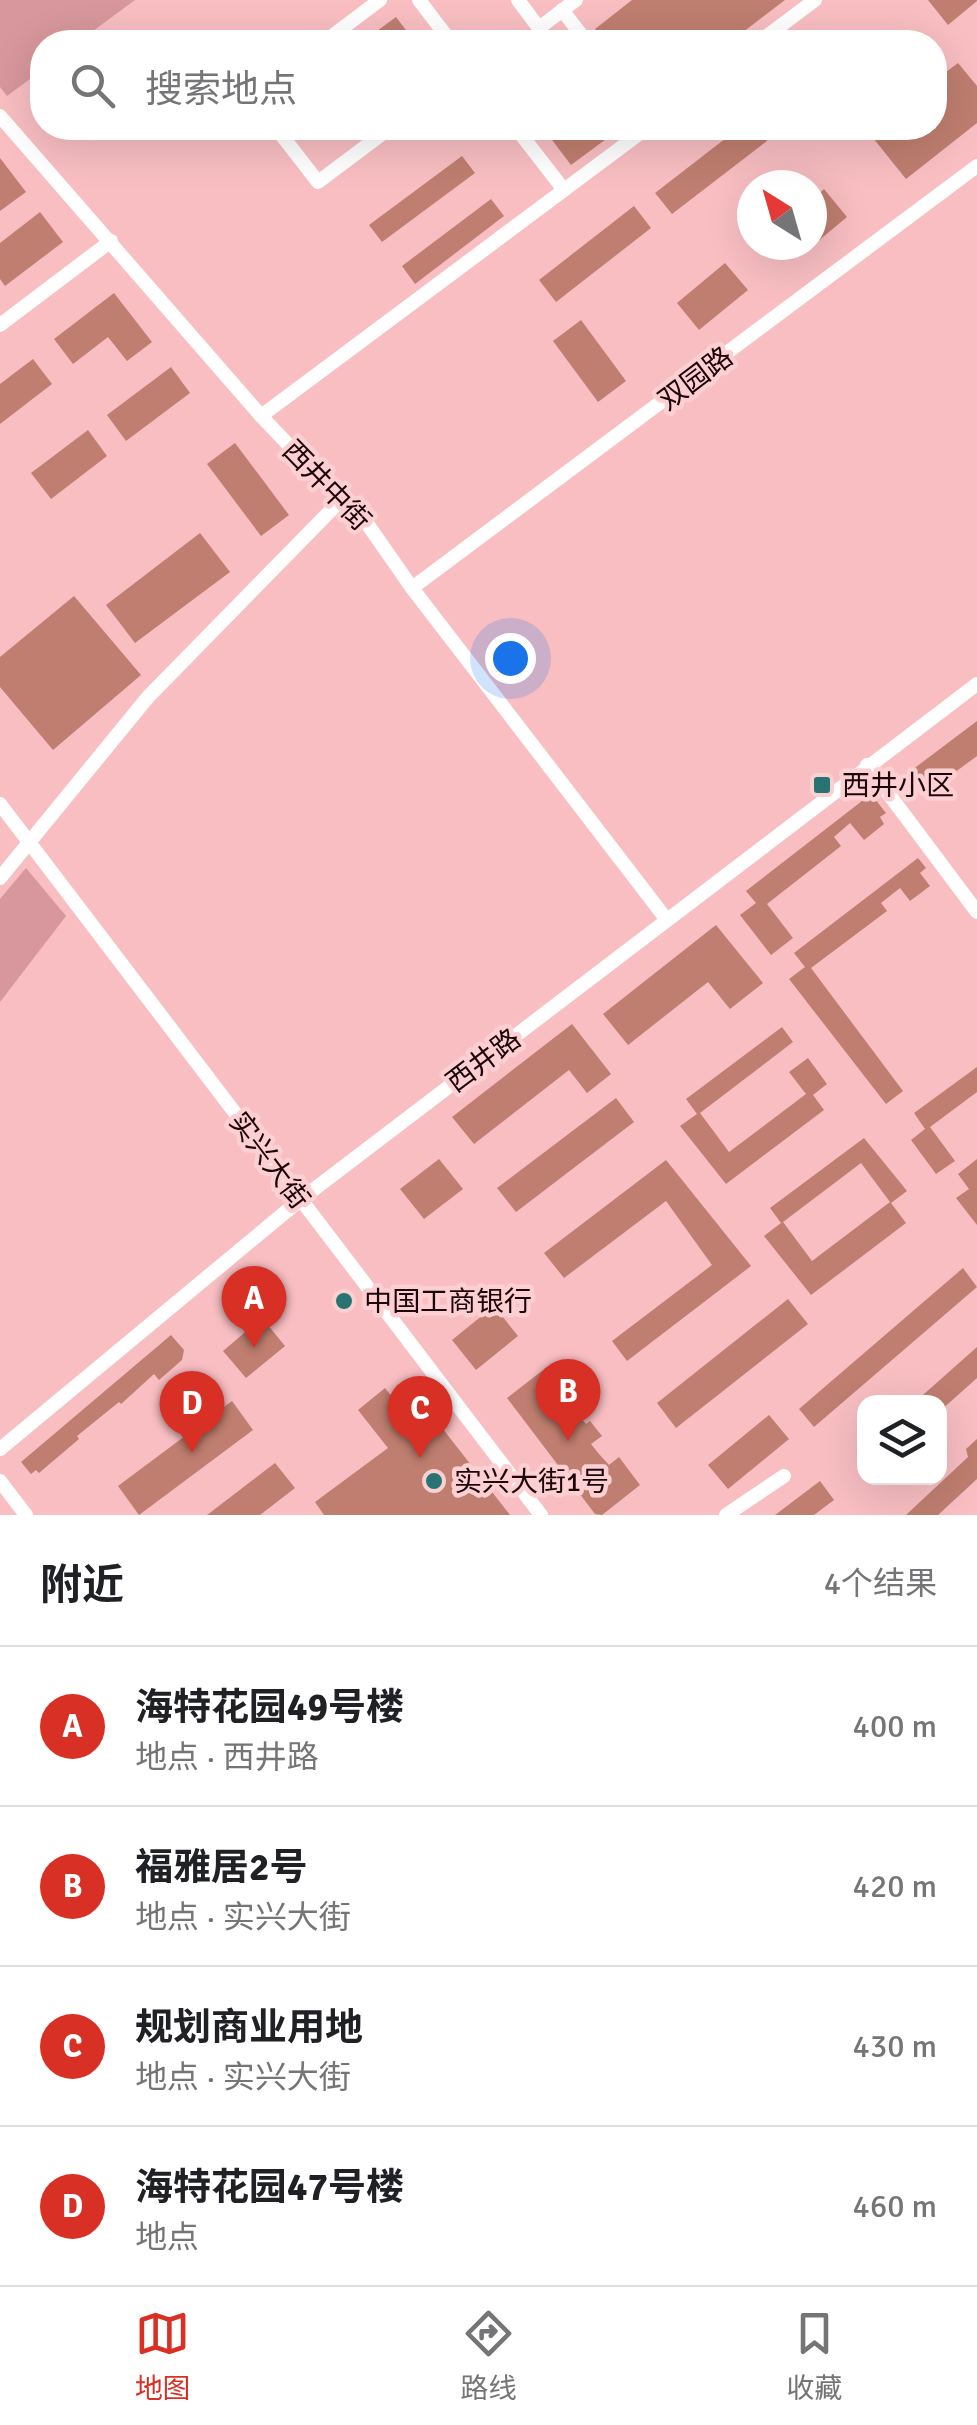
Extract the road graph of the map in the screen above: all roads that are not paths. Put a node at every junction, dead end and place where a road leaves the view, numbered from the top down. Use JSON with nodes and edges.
{"nodes":[{"id":1,"x":380,"y":0,"type":"edge"},
{"id":2,"x":419,"y":0,"type":"edge"},
{"id":3,"x":518,"y":0,"type":"edge"},
{"id":4,"x":576,"y":0,"type":"edge"},
{"id":5,"x":815,"y":0,"type":"edge"},
{"id":6,"x":562,"y":10,"type":"junction"},
{"id":7,"x":340,"y":30,"type":"edge"},
{"id":8,"x":442,"y":30,"type":"edge"},
{"id":9,"x":578,"y":30,"type":"edge"},
{"id":10,"x":775,"y":30,"type":"edge"},
{"id":11,"x":0,"y":116,"type":"edge"},
{"id":12,"x":285,"y":140,"type":"edge"},
{"id":13,"x":374,"y":140,"type":"edge"},
{"id":14,"x":525,"y":140,"type":"edge"},
{"id":15,"x":631,"y":140,"type":"edge"},
{"id":16,"x":977,"y":166,"type":"edge"},
{"id":17,"x":564,"y":190,"type":"junction"},
{"id":18,"x":111,"y":241,"type":"junction"},
{"id":19,"x":0,"y":325,"type":"edge"},
{"id":20,"x":262,"y":416,"type":"junction"},
{"id":21,"x":342,"y":500,"type":"junction"},
{"id":22,"x":412,"y":588,"type":"junction"},
{"id":23,"x":977,"y":684,"type":"edge"},
{"id":24,"x":867,"y":765,"type":"junction"},
{"id":25,"x":0,"y":804,"type":"edge"},
{"id":26,"x":29,"y":842,"type":"junction"},
{"id":27,"x":0,"y":878,"type":"edge"},
{"id":28,"x":977,"y":912,"type":"edge"},
{"id":29,"x":667,"y":920,"type":"junction"},
{"id":30,"x":300,"y":1200,"type":"junction"},
{"id":31,"x":0,"y":1449,"type":"edge"},
{"id":32,"x":784,"y":1476,"type":"dead end"},
{"id":33,"x":0,"y":1481,"type":"edge"},
{"id":34,"x":26,"y":1515,"type":"edge"},
{"id":35,"x":541,"y":1515,"type":"edge"},
{"id":36,"x":726,"y":1515,"type":"edge"}],
"edges":[{"from":1,"to":7,"type":"street"},
{"from":2,"to":8,"type":"street"},
{"from":3,"to":6,"type":"street"},
{"from":4,"to":6,"type":"street"},
{"from":5,"to":10,"type":"street"},
{"from":6,"to":9,"type":"street"},
{"from":11,"to":18,"type":"street","name":"西井中街"},
{"from":12,"to":13,"type":"street"},
{"from":14,"to":17,"type":"street"},
{"from":15,"to":17,"type":"street"},
{"from":16,"to":22,"type":"street","name":"双园路"},
{"from":17,"to":20,"type":"street"},
{"from":18,"to":19,"type":"street"},
{"from":18,"to":20,"type":"street","name":"西井中街"},
{"from":20,"to":21,"type":"street","name":"西井中街"},
{"from":21,"to":22,"type":"street","name":"西井中街"},
{"from":21,"to":26,"type":"street"},
{"from":22,"to":29,"type":"street","name":"西井中街"},
{"from":23,"to":24,"type":"street","name":"西井路"},
{"from":24,"to":28,"type":"street"},
{"from":24,"to":29,"type":"street","name":"西井路"},
{"from":25,"to":26,"type":"street","name":"实兴大街"},
{"from":26,"to":27,"type":"street"},
{"from":26,"to":30,"type":"street","name":"实兴大街"},
{"from":29,"to":30,"type":"street","name":"西井路"},
{"from":30,"to":31,"type":"street","name":"西井路"},
{"from":30,"to":35,"type":"street","name":"实兴大街"},
{"from":32,"to":36,"type":"street"},
{"from":33,"to":34,"type":"street"}]}
